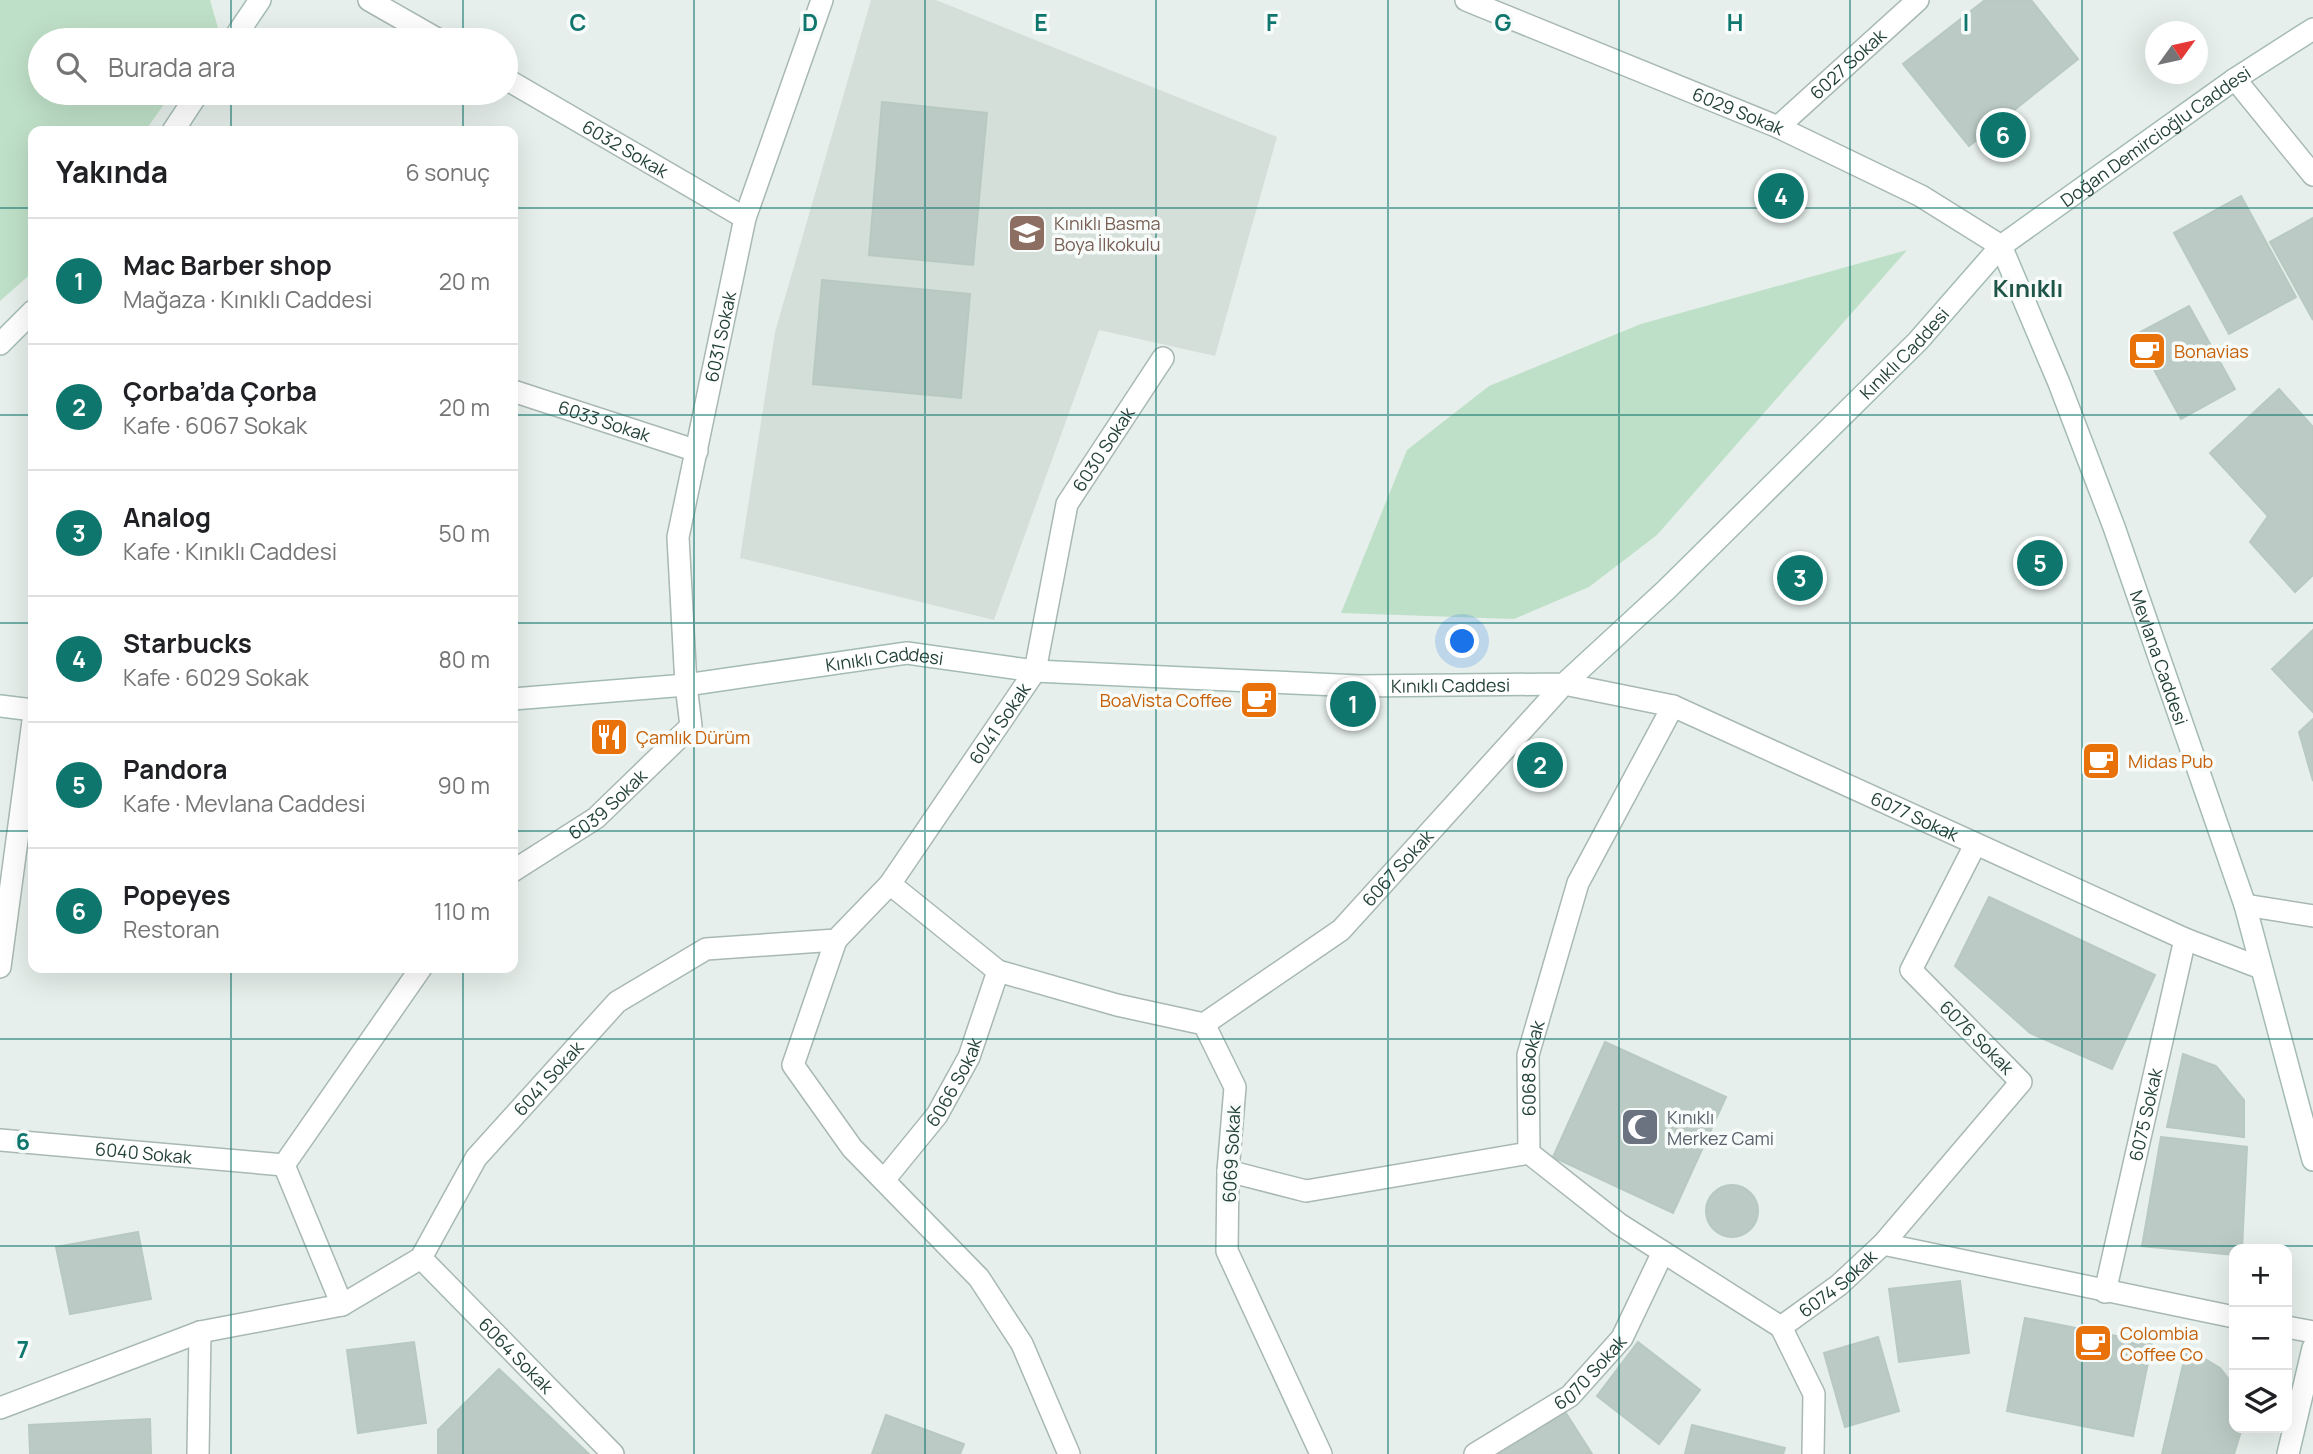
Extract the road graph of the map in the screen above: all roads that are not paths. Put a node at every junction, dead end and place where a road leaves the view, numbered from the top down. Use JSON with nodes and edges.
{"nodes":[{"id":1,"x":260,"y":0,"type":"edge"},
{"id":2,"x":369,"y":0,"type":"edge"},
{"id":3,"x":822,"y":0,"type":"edge"},
{"id":4,"x":1465,"y":0,"type":"edge"},
{"id":5,"x":1918,"y":0,"type":"edge"},
{"id":6,"x":241,"y":28,"type":"edge"},
{"id":7,"x":418,"y":28,"type":"edge"},
{"id":8,"x":2313,"y":29,"type":"edge"},
{"id":9,"x":2235,"y":79,"type":"junction"},
{"id":10,"x":518,"y":86,"type":"edge"},
{"id":11,"x":190,"y":105,"type":"edge"},
{"id":12,"x":176,"y":126,"type":"edge"},
{"id":13,"x":1778,"y":127,"type":"junction"},
{"id":14,"x":2313,"y":175,"type":"edge"},
{"id":15,"x":745,"y":218,"type":"junction"},
{"id":16,"x":2001,"y":246,"type":"junction"},
{"id":17,"x":28,"y":316,"type":"edge"},
{"id":18,"x":0,"y":345,"type":"edge"},
{"id":19,"x":1163,"y":358,"type":"dead end"},
{"id":20,"x":518,"y":393,"type":"edge"},
{"id":21,"x":697,"y":451,"type":"junction"},
{"id":22,"x":1035,"y":671,"type":"junction"},
{"id":23,"x":1564,"y":684,"type":"junction"},
{"id":24,"x":685,"y":685,"type":"junction"},
{"id":25,"x":518,"y":699,"type":"edge"},
{"id":26,"x":0,"y":706,"type":"edge"},
{"id":27,"x":1672,"y":706,"type":"junction"},
{"id":28,"x":28,"y":709,"type":"edge"},
{"id":29,"x":28,"y":758,"type":"edge"},
{"id":30,"x":1975,"y":845,"type":"junction"},
{"id":31,"x":518,"y":867,"type":"edge"},
{"id":32,"x":890,"y":884,"type":"junction"},
{"id":33,"x":2245,"y":905,"type":"junction"},
{"id":34,"x":2313,"y":916,"type":"edge"},
{"id":35,"x":2185,"y":939,"type":"junction"},
{"id":36,"x":836,"y":940,"type":"junction"},
{"id":37,"x":0,"y":967,"type":"edge"},
{"id":38,"x":2261,"y":968,"type":"junction"},
{"id":39,"x":998,"y":971,"type":"junction"},
{"id":40,"x":418,"y":973,"type":"edge"},
{"id":41,"x":1204,"y":1024,"type":"junction"},
{"id":42,"x":0,"y":1140,"type":"edge"},
{"id":43,"x":1529,"y":1153,"type":"junction"},
{"id":44,"x":2313,"y":1160,"type":"edge"},
{"id":45,"x":284,"y":1164,"type":"junction"},
{"id":46,"x":1228,"y":1171,"type":"junction"},
{"id":47,"x":884,"y":1181,"type":"junction"},
{"id":48,"x":1883,"y":1244,"type":"junction"},
{"id":49,"x":1663,"y":1252,"type":"junction"},
{"id":50,"x":421,"y":1258,"type":"junction"},
{"id":51,"x":2105,"y":1292,"type":"junction"},
{"id":52,"x":342,"y":1305,"type":"junction"},
{"id":53,"x":2229,"y":1316,"type":"edge"},
{"id":54,"x":1781,"y":1327,"type":"junction"},
{"id":55,"x":2292,"y":1328,"type":"edge"},
{"id":56,"x":201,"y":1332,"type":"junction"},
{"id":57,"x":2313,"y":1332,"type":"edge"},
{"id":58,"x":2313,"y":1348,"type":"edge"},
{"id":59,"x":0,"y":1408,"type":"edge"},
{"id":60,"x":198,"y":1454,"type":"edge"},
{"id":61,"x":612,"y":1454,"type":"edge"},
{"id":62,"x":1069,"y":1454,"type":"edge"},
{"id":63,"x":1321,"y":1454,"type":"edge"},
{"id":64,"x":1475,"y":1454,"type":"edge"},
{"id":65,"x":1813,"y":1454,"type":"edge"},
{"id":66,"x":2288,"y":1454,"type":"edge"}],
"edges":[{"from":1,"to":6,"type":"street"},
{"from":2,"to":7,"type":"street"},
{"from":3,"to":15,"type":"street","name":"6031 Sokak"},
{"from":4,"to":13,"type":"street","name":"6029 Sokak"},
{"from":5,"to":13,"type":"street","name":"6027 Sokak"},
{"from":8,"to":9,"type":"street","name":"Doğan Demircioğlu Caddesi"},
{"from":9,"to":14,"type":"street"},
{"from":9,"to":16,"type":"street","name":"Doğan Demircioğlu Caddesi"},
{"from":10,"to":15,"type":"street","name":"6032 Sokak"},
{"from":11,"to":12,"type":"street"},
{"from":13,"to":16,"type":"street","name":"6029 Sokak"},
{"from":15,"to":21,"type":"street","name":"6031 Sokak"},
{"from":16,"to":23,"type":"street","name":"Kınıklı Caddesi"},
{"from":16,"to":33,"type":"street","name":"Mevlana Caddesi"},
{"from":17,"to":18,"type":"street"},
{"from":19,"to":22,"type":"street","name":"6030 Sokak"},
{"from":20,"to":21,"type":"street","name":"6033 Sokak"},
{"from":21,"to":24,"type":"street","name":"6031 Sokak"},
{"from":22,"to":23,"type":"street","name":"Kınıklı Caddesi"},
{"from":22,"to":24,"type":"street","name":"Kınıklı Caddesi"},
{"from":22,"to":32,"type":"street","name":"6041 Sokak"},
{"from":23,"to":27,"type":"street","name":"6077 Sokak"},
{"from":23,"to":41,"type":"street","name":"6067 Sokak"},
{"from":24,"to":25,"type":"street","name":"Kınıklı Caddesi"},
{"from":24,"to":31,"type":"street","name":"6039 Sokak"},
{"from":26,"to":28,"type":"street"},
{"from":27,"to":30,"type":"street","name":"6077 Sokak"},
{"from":27,"to":43,"type":"street","name":"6068 Sokak"},
{"from":29,"to":37,"type":"street"},
{"from":30,"to":35,"type":"street","name":"6077 Sokak"},
{"from":30,"to":48,"type":"street","name":"6076 Sokak"},
{"from":32,"to":36,"type":"street","name":"6041 Sokak"},
{"from":32,"to":39,"type":"street"},
{"from":33,"to":34,"type":"street"},
{"from":33,"to":38,"type":"street","name":"Mevlana Caddesi"},
{"from":35,"to":38,"type":"street","name":"6077 Sokak"},
{"from":35,"to":51,"type":"street","name":"6075 Sokak"},
{"from":36,"to":47,"type":"street"},
{"from":36,"to":50,"type":"street","name":"6041 Sokak"},
{"from":38,"to":44,"type":"street","name":"Mevlana Caddesi"},
{"from":39,"to":41,"type":"street"},
{"from":39,"to":47,"type":"street","name":"6066 Sokak"},
{"from":40,"to":45,"type":"street"},
{"from":41,"to":46,"type":"street","name":"6069 Sokak"},
{"from":42,"to":45,"type":"street","name":"6040 Sokak"},
{"from":43,"to":46,"type":"street"},
{"from":43,"to":49,"type":"street","name":"6074 Sokak"},
{"from":45,"to":52,"type":"street"},
{"from":46,"to":63,"type":"street","name":"6069 Sokak"},
{"from":47,"to":62,"type":"street"},
{"from":48,"to":51,"type":"street","name":"6074 Sokak"},
{"from":48,"to":54,"type":"street","name":"6074 Sokak"},
{"from":49,"to":54,"type":"street","name":"6074 Sokak"},
{"from":49,"to":64,"type":"street","name":"6070 Sokak"},
{"from":50,"to":52,"type":"street"},
{"from":50,"to":61,"type":"street","name":"6064 Sokak"},
{"from":51,"to":53,"type":"street","name":"6074 Sokak"},
{"from":52,"to":56,"type":"street"},
{"from":54,"to":65,"type":"street"},
{"from":55,"to":57,"type":"street"},
{"from":56,"to":59,"type":"street"},
{"from":56,"to":60,"type":"street"},
{"from":58,"to":66,"type":"street"}]}
